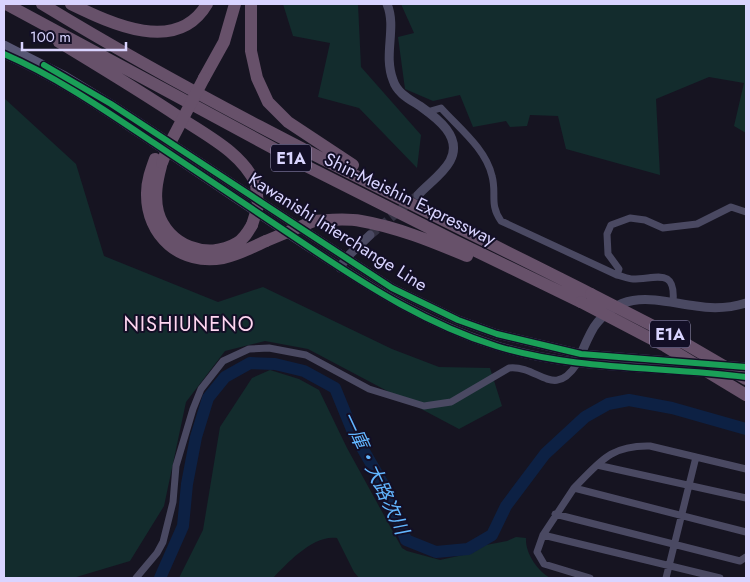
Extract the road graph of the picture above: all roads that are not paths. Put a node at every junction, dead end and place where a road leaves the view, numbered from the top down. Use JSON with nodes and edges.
{"nodes":[{"id":1,"x":6,"y":4,"type":"edge"},
{"id":2,"x":42,"y":4,"type":"edge"},
{"id":3,"x":71,"y":4,"type":"edge"},
{"id":4,"x":207,"y":4,"type":"edge"},
{"id":5,"x":227,"y":4,"type":"edge"},
{"id":6,"x":235,"y":4,"type":"edge"},
{"id":7,"x":250,"y":4,"type":"edge"},
{"id":8,"x":387,"y":4,"type":"edge"},
{"id":9,"x":31,"y":17,"type":"junction"},
{"id":10,"x":4,"y":45,"type":"edge"},
{"id":11,"x":4,"y":54,"type":"edge"},
{"id":12,"x":200,"y":76,"type":"junction"},
{"id":13,"x":427,"y":112,"type":"junction"},
{"id":14,"x":158,"y":161,"type":"junction"},
{"id":15,"x":418,"y":194,"type":"tunnel mouth"},
{"id":16,"x":400,"y":197,"type":"junction"},
{"id":17,"x":746,"y":212,"type":"edge"},
{"id":18,"x":370,"y":236,"type":"tunnel mouth"},
{"id":19,"x":346,"y":258,"type":"junction"},
{"id":20,"x":340,"y":268,"type":"junction"},
{"id":21,"x":617,"y":275,"type":"junction"},
{"id":22,"x":584,"y":300,"type":"junction"},
{"id":23,"x":673,"y":302,"type":"junction"},
{"id":24,"x":746,"y":303,"type":"edge"},
{"id":25,"x":581,"y":354,"type":"junction"},
{"id":26,"x":577,"y":364,"type":"junction"},
{"id":27,"x":746,"y":367,"type":"edge"},
{"id":28,"x":746,"y":378,"type":"edge"},
{"id":29,"x":746,"y":395,"type":"edge"},
{"id":30,"x":696,"y":457,"type":"junction"},
{"id":31,"x":597,"y":465,"type":"junction"},
{"id":32,"x":746,"y":469,"type":"edge"},
{"id":33,"x":688,"y":485,"type":"junction"},
{"id":34,"x":574,"y":488,"type":"junction"},
{"id":35,"x":746,"y":498,"type":"edge"},
{"id":36,"x":556,"y":514,"type":"junction"},
{"id":37,"x":681,"y":514,"type":"junction"},
{"id":38,"x":746,"y":532,"type":"edge"},
{"id":39,"x":543,"y":535,"type":"junction"},
{"id":40,"x":673,"y":545,"type":"junction"},
{"id":41,"x":746,"y":557,"type":"edge"},
{"id":42,"x":668,"y":566,"type":"junction"},
{"id":43,"x":136,"y":578,"type":"edge"},
{"id":44,"x":590,"y":578,"type":"edge"},
{"id":45,"x":666,"y":578,"type":"edge"},
{"id":46,"x":720,"y":578,"type":"edge"}],
"edges":[{"from":1,"to":9,"type":"highway","name":"Shin-Meishin Expressway","number":"E1A"},
{"from":2,"to":16,"type":"highway","name":"Shin-Meishin Expressway","number":"E1A"},
{"from":3,"to":4,"type":"highway"},
{"from":5,"to":12,"type":"highway"},
{"from":6,"to":12,"type":"highway"},
{"from":7,"to":16,"type":"highway"},
{"from":8,"to":13,"type":"street"},
{"from":9,"to":14,"type":"highway","bridge":true},
{"from":9,"to":22,"type":"highway","name":"Shin-Meishin Expressway","number":"E1A"},
{"from":10,"to":19,"type":"main road","name":"Kawanishi Interchange Line"},
{"from":11,"to":20,"type":"main road","name":"Kawanishi Interchange Line"},
{"from":12,"to":14,"type":"highway"},
{"from":13,"to":15,"type":"street"},
{"from":13,"to":21,"type":"street"},
{"from":14,"to":22,"type":"highway","bridge":true},
{"from":16,"to":22,"type":"highway","name":"Shin-Meishin Expressway","number":"E1A"},
{"from":17,"to":21,"type":"street"},
{"from":18,"to":19,"type":"street"},
{"from":19,"to":20,"type":"street"},
{"from":19,"to":25,"type":"main road","name":"Kawanishi Interchange Line"},
{"from":20,"to":26,"type":"main road","name":"Kawanishi Interchange Line"},
{"from":21,"to":23,"type":"street"},
{"from":22,"to":28,"type":"highway","name":"Shin-Meishin Expressway","number":"E1A","bridge":true},
{"from":22,"to":29,"type":"highway","number":"E1A","bridge":true},
{"from":23,"to":24,"type":"street"},
{"from":23,"to":25,"type":"street"},
{"from":25,"to":26,"type":"street"},
{"from":25,"to":27,"type":"main road","name":"Kawanishi Interchange Line"},
{"from":26,"to":28,"type":"main road","name":"Kawanishi Interchange Line"},
{"from":26,"to":43,"type":"street"},
{"from":30,"to":31,"type":"street"},
{"from":30,"to":32,"type":"street"},
{"from":30,"to":33,"type":"street"},
{"from":31,"to":33,"type":"street"},
{"from":31,"to":34,"type":"street"},
{"from":33,"to":35,"type":"street"},
{"from":33,"to":37,"type":"street"},
{"from":34,"to":36,"type":"street"},
{"from":34,"to":37,"type":"street"},
{"from":36,"to":39,"type":"street"},
{"from":36,"to":40,"type":"street"},
{"from":37,"to":38,"type":"street"},
{"from":37,"to":40,"type":"street"},
{"from":39,"to":42,"type":"street"},
{"from":39,"to":44,"type":"street"},
{"from":40,"to":41,"type":"street"},
{"from":40,"to":42,"type":"street"},
{"from":42,"to":45,"type":"street"},
{"from":42,"to":46,"type":"street"}]}
